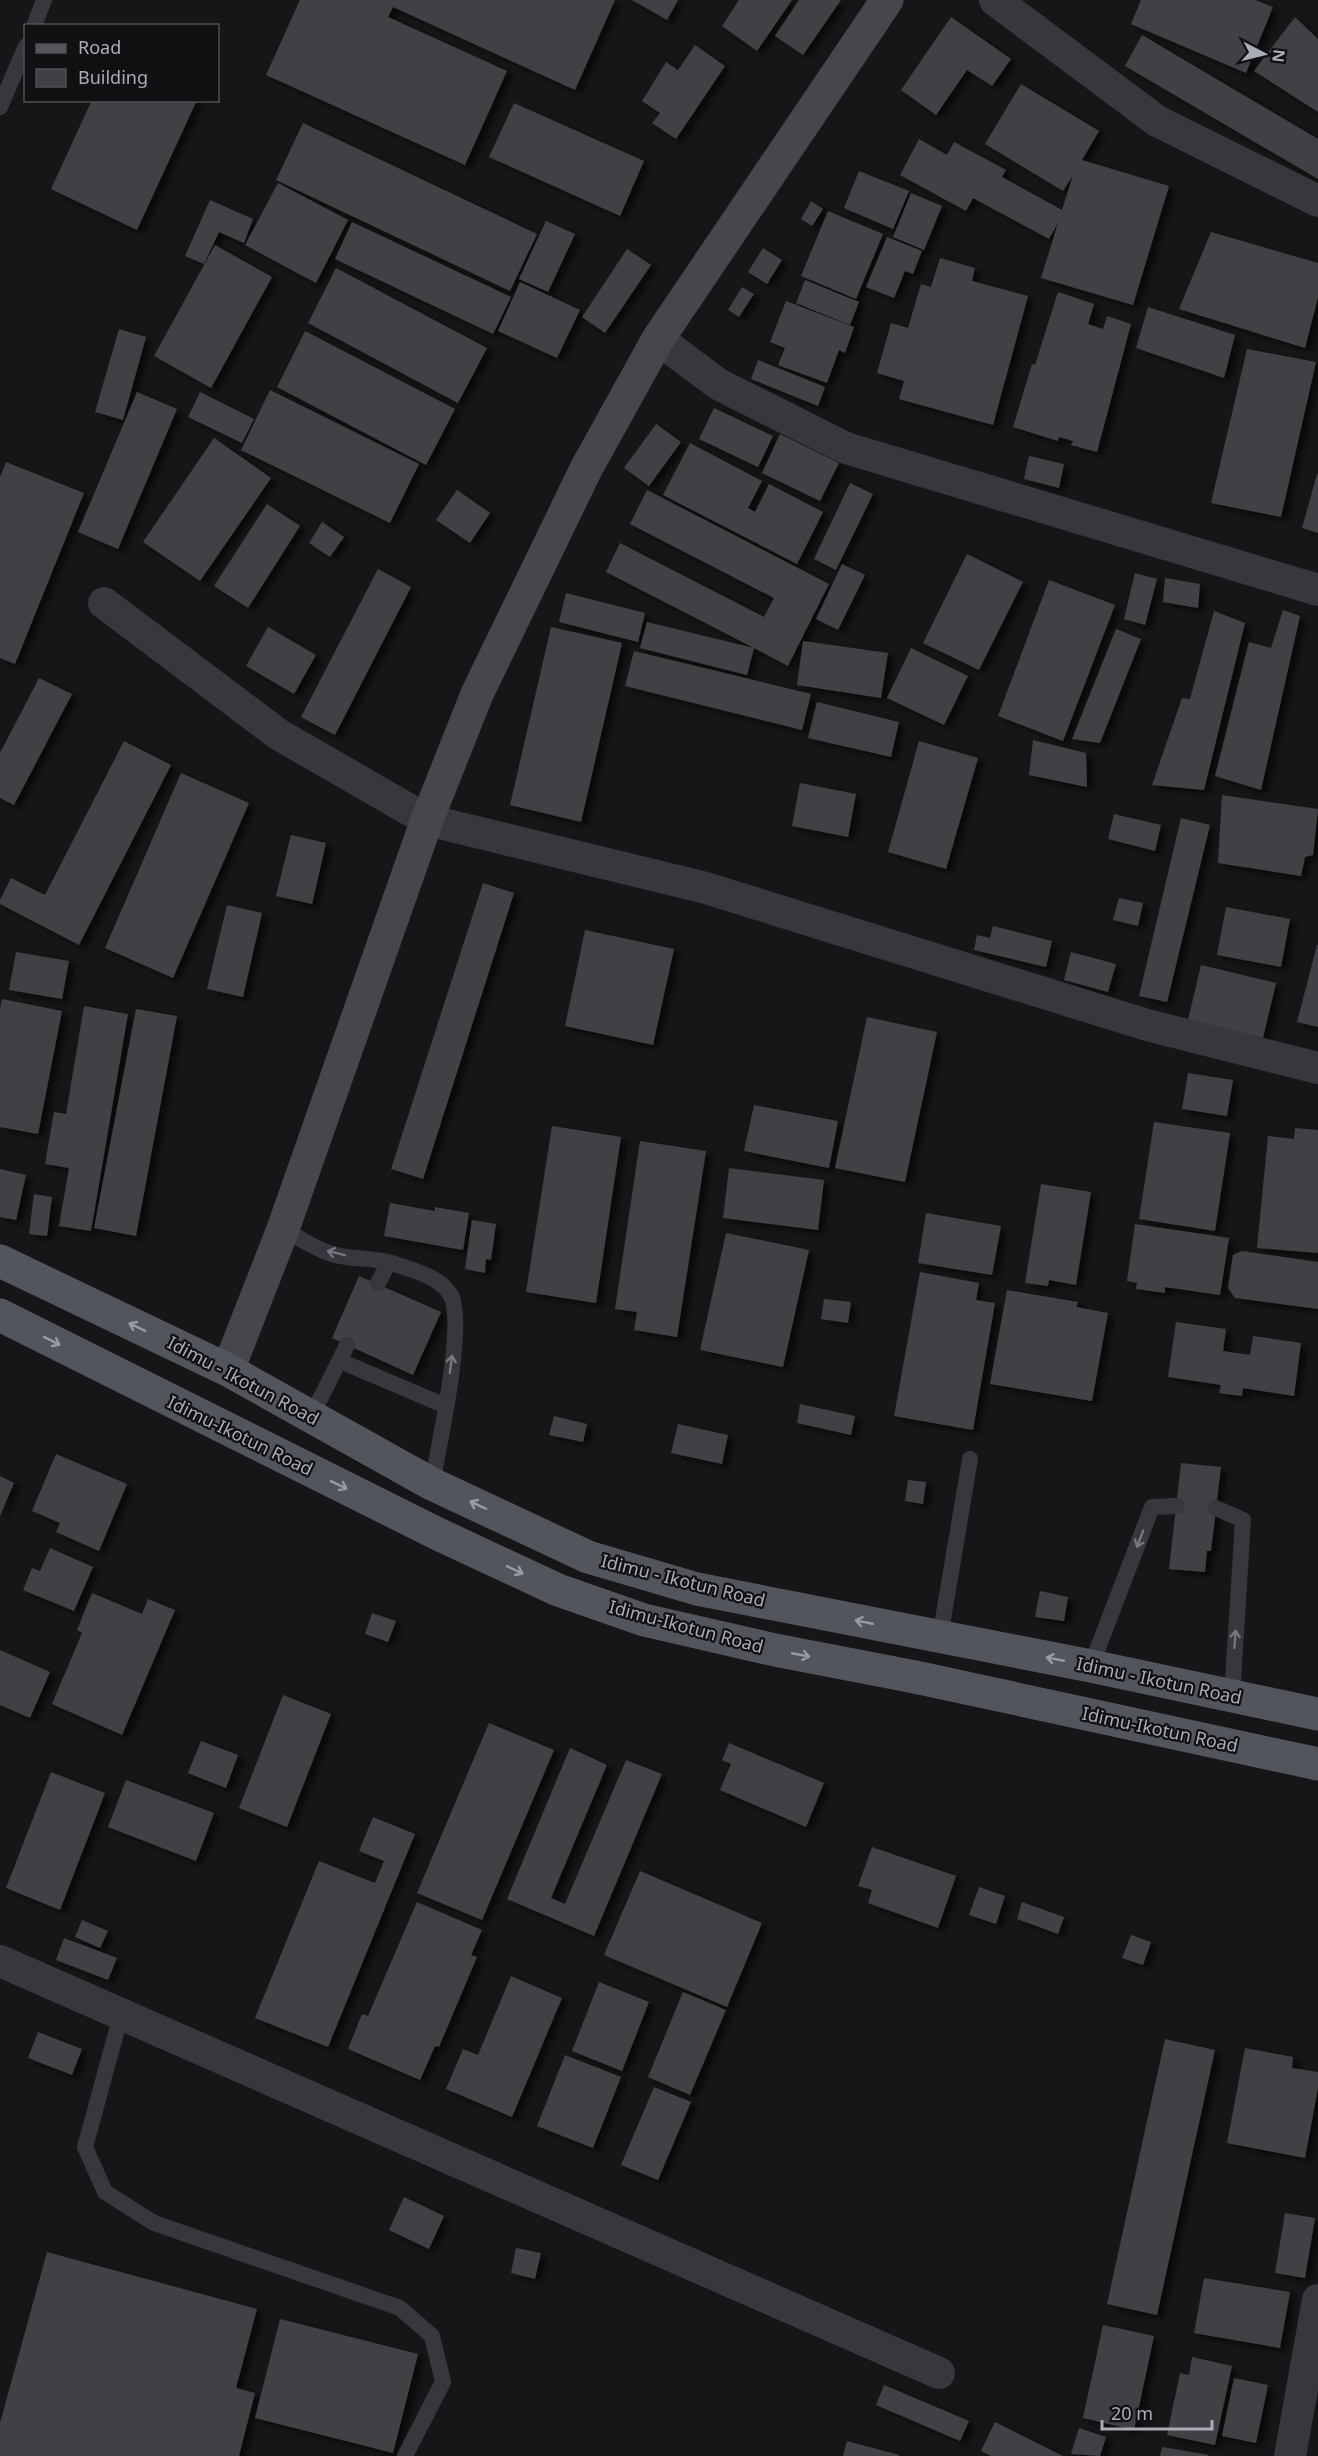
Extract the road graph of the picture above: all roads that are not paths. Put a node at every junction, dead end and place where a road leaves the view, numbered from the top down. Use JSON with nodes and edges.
{"nodes":[{"id":1,"x":44,"y":0,"type":"edge"},
{"id":2,"x":887,"y":0,"type":"edge"},
{"id":3,"x":995,"y":0,"type":"edge"},
{"id":4,"x":35,"y":24,"type":"edge"},
{"id":5,"x":24,"y":51,"type":"edge"},
{"id":6,"x":0,"y":107,"type":"edge"},
{"id":7,"x":1318,"y":201,"type":"edge"},
{"id":8,"x":658,"y":339,"type":"junction"},
{"id":9,"x":1318,"y":590,"type":"edge"},
{"id":10,"x":104,"y":603,"type":"dead end"},
{"id":11,"x":427,"y":820,"type":"junction"},
{"id":12,"x":1318,"y":1068,"type":"edge"},
{"id":13,"x":283,"y":1229,"type":"junction"},
{"id":14,"x":0,"y":1261,"type":"edge"},
{"id":15,"x":388,"y":1262,"type":"junction"},
{"id":16,"x":378,"y":1283,"type":"dead end"},
{"id":17,"x":0,"y":1315,"type":"edge"},
{"id":18,"x":347,"y":1345,"type":"dead end"},
{"id":19,"x":340,"y":1361,"type":"junction"},
{"id":20,"x":228,"y":1370,"type":"junction"},
{"id":21,"x":446,"y":1406,"type":"junction"},
{"id":22,"x":311,"y":1417,"type":"junction"},
{"id":23,"x":969,"y":1459,"type":"dead end"},
{"id":24,"x":432,"y":1484,"type":"junction"},
{"id":25,"x":1177,"y":1506,"type":"dead end"},
{"id":26,"x":1216,"y":1508,"type":"dead end"},
{"id":27,"x":940,"y":1637,"type":"junction"},
{"id":28,"x":1091,"y":1666,"type":"junction"},
{"id":29,"x":1232,"y":1697,"type":"junction"},
{"id":30,"x":1318,"y":1714,"type":"edge"},
{"id":31,"x":1318,"y":1764,"type":"edge"},
{"id":32,"x":0,"y":1961,"type":"edge"},
{"id":33,"x":121,"y":2015,"type":"junction"},
{"id":34,"x":1318,"y":2300,"type":"edge"},
{"id":35,"x":939,"y":2373,"type":"dead end"},
{"id":36,"x":405,"y":2456,"type":"edge"},
{"id":37,"x":1290,"y":2456,"type":"edge"}],
"edges":[{"from":1,"to":4,"type":"lane"},
{"from":2,"to":8,"type":"street"},
{"from":3,"to":7,"type":"street"},
{"from":5,"to":6,"type":"lane"},
{"from":8,"to":9,"type":"street"},
{"from":8,"to":11,"type":"street"},
{"from":10,"to":11,"type":"street"},
{"from":11,"to":12,"type":"street"},
{"from":11,"to":13,"type":"street"},
{"from":15,"to":13,"type":"lane","one_way":true},
{"from":13,"to":20,"type":"street"},
{"from":20,"to":14,"type":"main road","name":"Idimu - Ikotun Road","one_way":true},
{"from":15,"to":16,"type":"lane"},
{"from":21,"to":15,"type":"lane","one_way":true},
{"from":17,"to":31,"type":"main road","name":"Idimu-Ikotun Road","one_way":true},
{"from":18,"to":19,"type":"lane"},
{"from":19,"to":21,"type":"lane"},
{"from":19,"to":22,"type":"lane"},
{"from":20,"to":22,"type":"main road","name":"Idimu - Ikotun Road"},
{"from":21,"to":24,"type":"lane"},
{"from":22,"to":24,"type":"main road","name":"Idimu - Ikotun Road"},
{"from":23,"to":27,"type":"lane"},
{"from":27,"to":24,"type":"main road","name":"Idimu - Ikotun Road","one_way":true},
{"from":25,"to":28,"type":"lane","one_way":true},
{"from":29,"to":26,"type":"lane","one_way":true},
{"from":28,"to":27,"type":"main road","name":"Idimu - Ikotun Road","one_way":true},
{"from":28,"to":29,"type":"main road","name":"Idimu - Ikotun Road"},
{"from":29,"to":30,"type":"main road","name":"Idimu - Ikotun Road"},
{"from":32,"to":33,"type":"street"},
{"from":33,"to":35,"type":"street"},
{"from":33,"to":36,"type":"lane"},
{"from":34,"to":37,"type":"street"}]}
